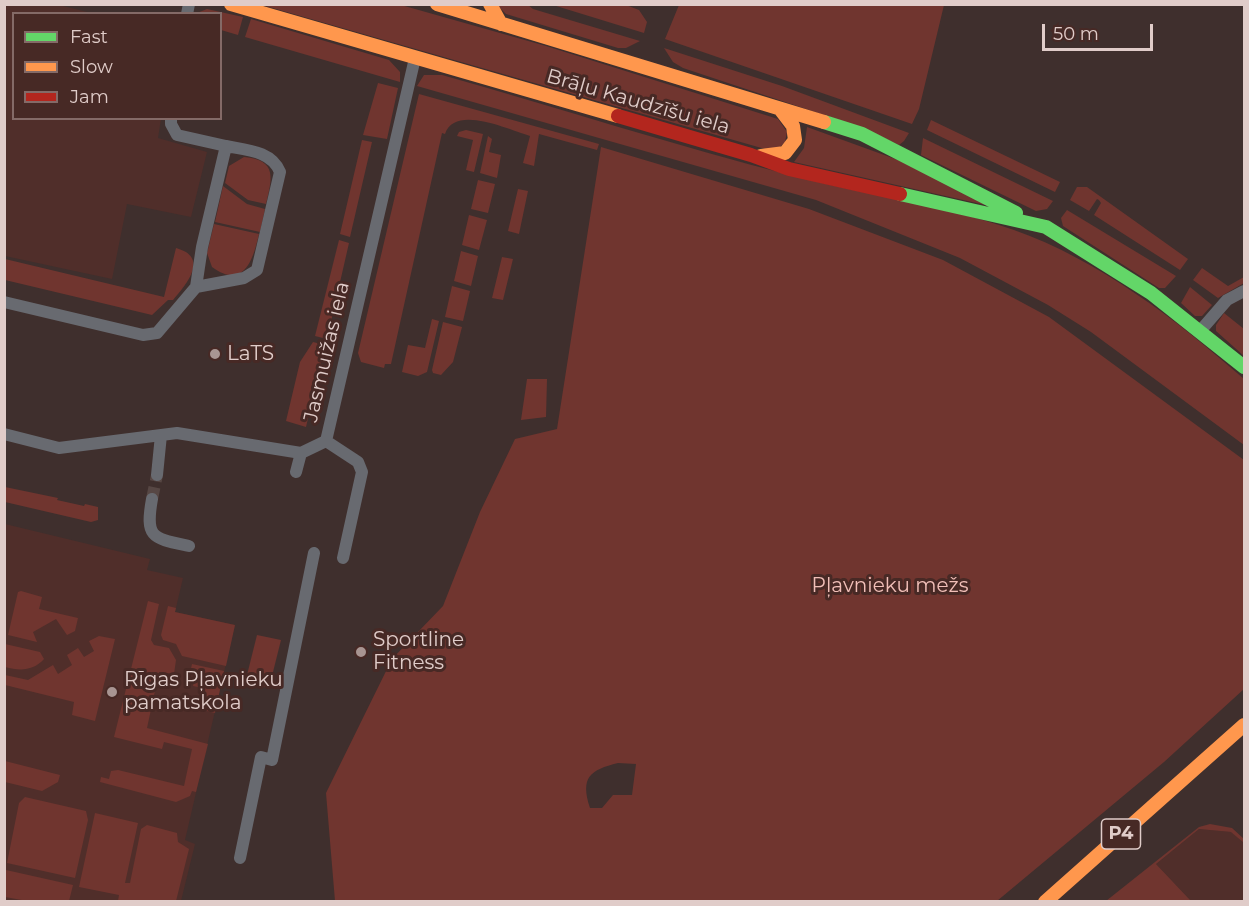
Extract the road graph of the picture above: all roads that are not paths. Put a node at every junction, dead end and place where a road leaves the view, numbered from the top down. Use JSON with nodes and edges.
{"nodes":[{"id":1,"x":231,"y":4,"type":"edge"},
{"id":2,"x":436,"y":4,"type":"edge"},
{"id":3,"x":490,"y":4,"type":"edge"},
{"id":4,"x":501,"y":24,"type":"junction"},
{"id":5,"x":415,"y":58,"type":"junction"},
{"id":6,"x":780,"y":109,"type":"junction"},
{"id":7,"x":171,"y":120,"type":"edge"},
{"id":8,"x":226,"y":146,"type":"junction"},
{"id":9,"x":751,"y":155,"type":"junction"},
{"id":10,"x":1038,"y":225,"type":"junction"},
{"id":11,"x":196,"y":287,"type":"junction"},
{"id":12,"x":1245,"y":291,"type":"edge"},
{"id":13,"x":4,"y":302,"type":"edge"},
{"id":14,"x":1201,"y":330,"type":"junction"},
{"id":15,"x":1245,"y":367,"type":"edge"},
{"id":16,"x":4,"y":434,"type":"edge"},
{"id":17,"x":161,"y":435,"type":"junction"},
{"id":18,"x":326,"y":441,"type":"junction"},
{"id":19,"x":301,"y":453,"type":"junction"},
{"id":20,"x":296,"y":472,"type":"dead end"},
{"id":21,"x":157,"y":475,"type":"tunnel mouth"},
{"id":22,"x":152,"y":499,"type":"tunnel mouth"},
{"id":23,"x":189,"y":546,"type":"dead end"},
{"id":24,"x":314,"y":553,"type":"dead end"},
{"id":25,"x":343,"y":558,"type":"dead end"},
{"id":26,"x":1245,"y":724,"type":"edge"},
{"id":27,"x":240,"y":858,"type":"dead end"},
{"id":28,"x":1045,"y":902,"type":"edge"}],
"edges":[{"from":1,"to":5,"type":"street","name":"Brāļu Kaudzīšu iela"},
{"from":2,"to":4,"type":"street","name":"Brāļu Kaudzīšu iela"},
{"from":3,"to":4,"type":"street"},
{"from":4,"to":6,"type":"street","name":"Brāļu Kaudzīšu iela"},
{"from":5,"to":9,"type":"street","name":"Brāļu Kaudzīšu iela"},
{"from":5,"to":18,"type":"street","name":"Jasmuižas iela"},
{"from":6,"to":9,"type":"street"},
{"from":6,"to":10,"type":"street","name":"Brāļu Kaudzīšu iela"},
{"from":7,"to":8,"type":"street"},
{"from":8,"to":11,"type":"street"},
{"from":8,"to":11,"type":"street"},
{"from":9,"to":10,"type":"street","name":"Brāļu Kaudzīšu iela"},
{"from":10,"to":14,"type":"street","name":"Brāļu Kaudzīšu iela"},
{"from":11,"to":13,"type":"street"},
{"from":12,"to":14,"type":"street"},
{"from":14,"to":15,"type":"street","name":"Brāļu Kaudzīšu iela"},
{"from":16,"to":17,"type":"street"},
{"from":17,"to":19,"type":"street"},
{"from":17,"to":21,"type":"street"},
{"from":18,"to":19,"type":"street","name":"Jasmuižas iela"},
{"from":18,"to":25,"type":"street"},
{"from":19,"to":20,"type":"street"},
{"from":22,"to":23,"type":"street"},
{"from":24,"to":27,"type":"street"},
{"from":26,"to":28,"type":"street","number":"P4"}]}
